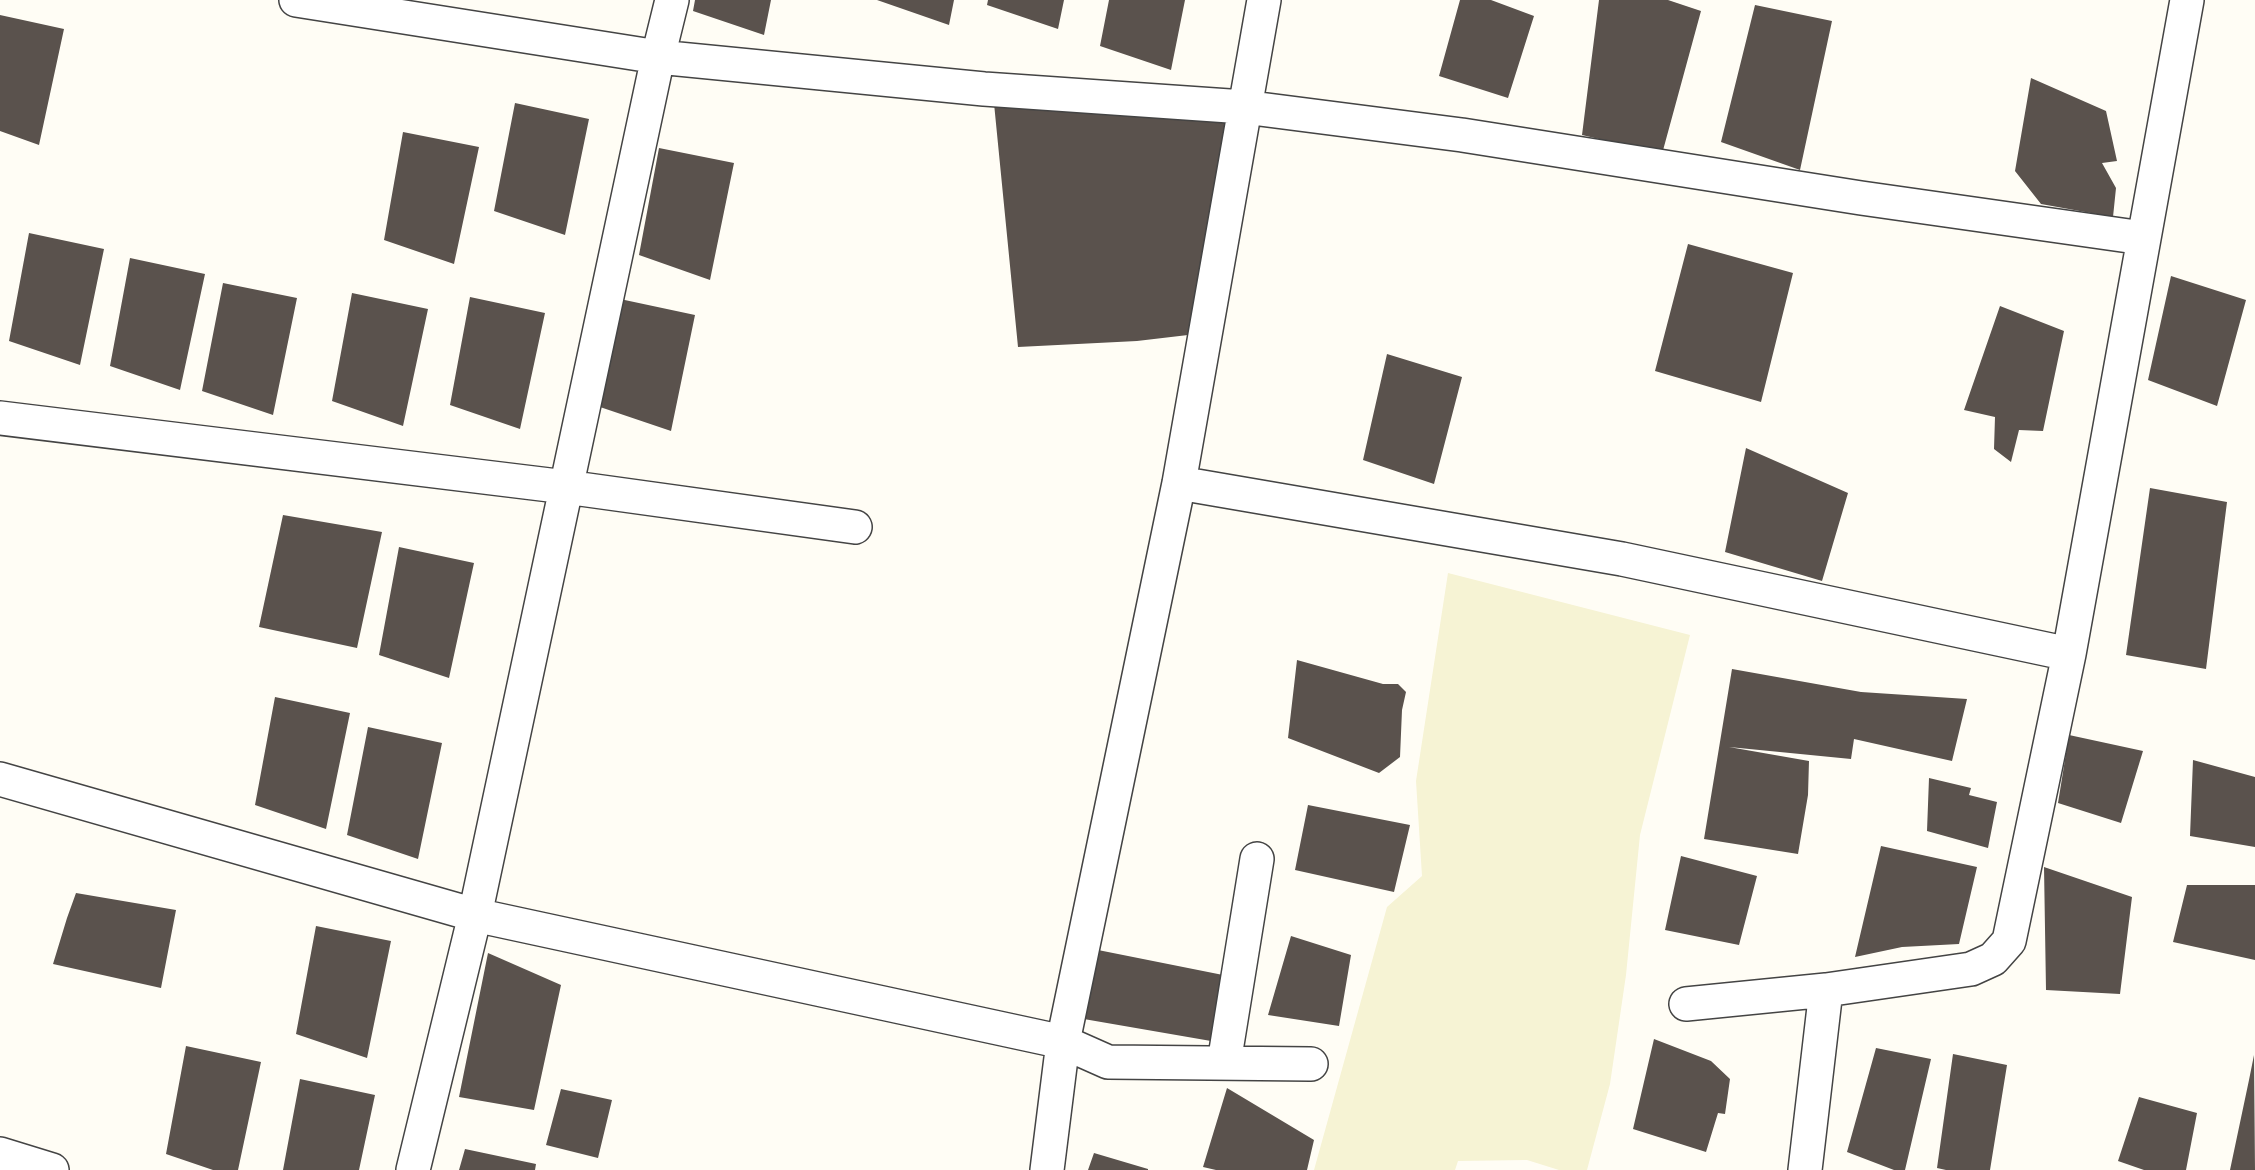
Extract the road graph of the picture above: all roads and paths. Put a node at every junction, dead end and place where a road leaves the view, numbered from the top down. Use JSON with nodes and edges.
{"nodes":[{"id":1,"x":296,"y":0,"type":"edge"},
{"id":2,"x":672,"y":0,"type":"edge"},
{"id":3,"x":1264,"y":0,"type":"edge"},
{"id":4,"x":2187,"y":0,"type":"edge"},
{"id":5,"x":658,"y":57,"type":"junction"},
{"id":6,"x":1244,"y":107,"type":"junction"},
{"id":7,"x":2143,"y":238,"type":"junction"},
{"id":8,"x":0,"y":418,"type":"edge"},
{"id":9,"x":1179,"y":483,"type":"junction"},
{"id":10,"x":566,"y":487,"type":"junction"},
{"id":11,"x":855,"y":527,"type":"dead end"},
{"id":12,"x":2069,"y":654,"type":"junction"},
{"id":13,"x":0,"y":779,"type":"edge"},
{"id":14,"x":1257,"y":860,"type":"dead end"},
{"id":15,"x":475,"y":915,"type":"junction"},
{"id":16,"x":1826,"y":990,"type":"junction"},
{"id":17,"x":1686,"y":1004,"type":"dead end"},
{"id":18,"x":1063,"y":1042,"type":"junction"},
{"id":19,"x":1224,"y":1063,"type":"junction"},
{"id":20,"x":1311,"y":1064,"type":"dead end"},
{"id":21,"x":0,"y":1154,"type":"edge"},
{"id":22,"x":52,"y":1170,"type":"edge"},
{"id":23,"x":413,"y":1170,"type":"edge"},
{"id":24,"x":1047,"y":1170,"type":"edge"},
{"id":25,"x":1805,"y":1170,"type":"edge"}],
"edges":[{"from":1,"to":5,"type":"street"},
{"from":2,"to":5,"type":"street"},
{"from":3,"to":6,"type":"street"},
{"from":4,"to":7,"type":"street"},
{"from":5,"to":6,"type":"street"},
{"from":5,"to":10,"type":"street"},
{"from":6,"to":7,"type":"street"},
{"from":6,"to":9,"type":"street"},
{"from":7,"to":12,"type":"street"},
{"from":8,"to":10,"type":"street"},
{"from":9,"to":12,"type":"street"},
{"from":9,"to":18,"type":"street"},
{"from":10,"to":11,"type":"street"},
{"from":10,"to":15,"type":"street"},
{"from":12,"to":16,"type":"street"},
{"from":13,"to":15,"type":"street"},
{"from":14,"to":19,"type":"street"},
{"from":15,"to":18,"type":"street"},
{"from":15,"to":23,"type":"street"},
{"from":16,"to":17,"type":"street"},
{"from":16,"to":25,"type":"street"},
{"from":18,"to":19,"type":"street"},
{"from":18,"to":24,"type":"street"},
{"from":19,"to":20,"type":"street"},
{"from":21,"to":22,"type":"street"}]}
